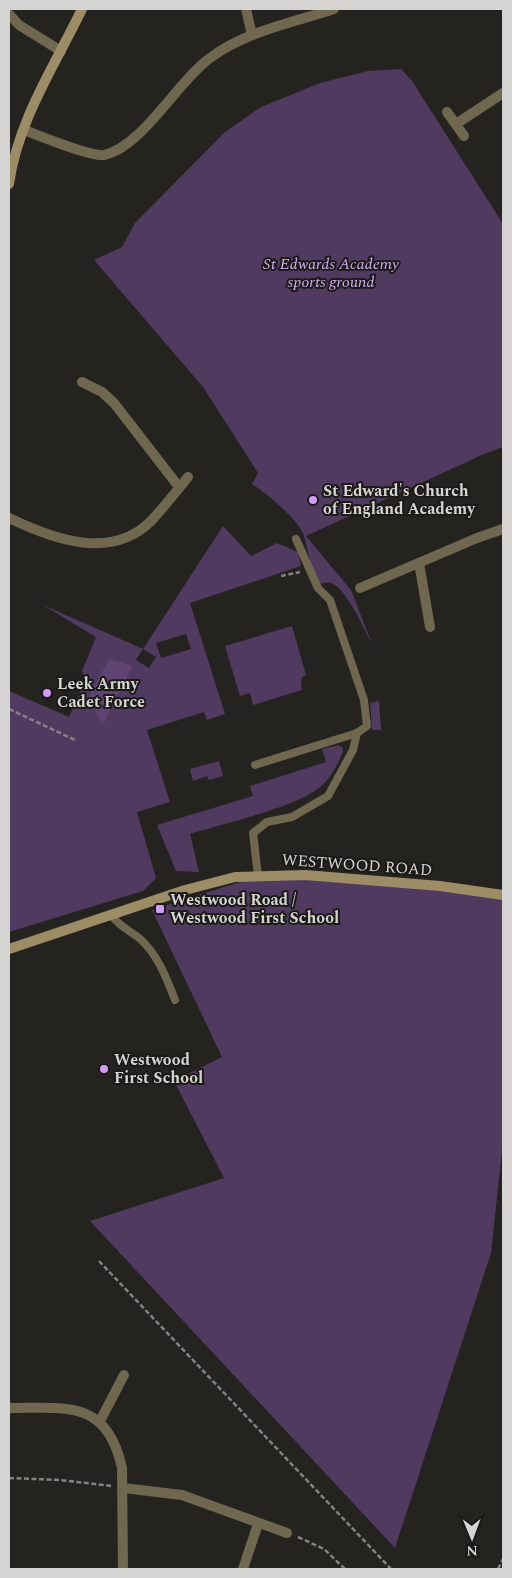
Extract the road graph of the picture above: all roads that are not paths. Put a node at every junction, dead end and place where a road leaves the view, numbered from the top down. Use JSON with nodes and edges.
{"nodes":[{"id":1,"x":82,"y":9,"type":"edge"},
{"id":2,"x":246,"y":9,"type":"edge"},
{"id":3,"x":334,"y":9,"type":"edge"},
{"id":4,"x":9,"y":14,"type":"edge"},
{"id":5,"x":252,"y":35,"type":"junction"},
{"id":6,"x":61,"y":52,"type":"junction"},
{"id":7,"x":503,"y":92,"type":"edge"},
{"id":8,"x":447,"y":112,"type":"dead end"},
{"id":9,"x":456,"y":124,"type":"junction"},
{"id":10,"x":24,"y":130,"type":"junction"},
{"id":11,"x":464,"y":136,"type":"dead end"},
{"id":12,"x":9,"y":184,"type":"edge"},
{"id":13,"x":82,"y":382,"type":"dead end"},
{"id":14,"x":188,"y":477,"type":"dead end"},
{"id":15,"x":179,"y":488,"type":"junction"},
{"id":16,"x":9,"y":518,"type":"edge"},
{"id":17,"x":503,"y":529,"type":"edge"},
{"id":18,"x":296,"y":539,"type":"dead end"},
{"id":19,"x":419,"y":563,"type":"junction"},
{"id":20,"x":360,"y":588,"type":"dead end"},
{"id":21,"x":430,"y":627,"type":"dead end"},
{"id":22,"x":357,"y":733,"type":"junction"},
{"id":23,"x":255,"y":765,"type":"dead end"},
{"id":24,"x":258,"y":876,"type":"junction"},
{"id":25,"x":503,"y":895,"type":"edge"},
{"id":26,"x":112,"y":916,"type":"junction"},
{"id":27,"x":9,"y":948,"type":"edge"},
{"id":28,"x":175,"y":1000,"type":"dead end"},
{"id":29,"x":124,"y":1376,"type":"dead end"},
{"id":30,"x":9,"y":1408,"type":"edge"},
{"id":31,"x":100,"y":1421,"type":"junction"},
{"id":32,"x":123,"y":1488,"type":"junction"},
{"id":33,"x":258,"y":1524,"type":"junction"},
{"id":34,"x":287,"y":1533,"type":"road end"},
{"id":35,"x":123,"y":1569,"type":"edge"},
{"id":36,"x":243,"y":1569,"type":"edge"}],
"edges":[{"from":1,"to":6,"type":"street"},
{"from":2,"to":5,"type":"street"},
{"from":3,"to":5,"type":"street"},
{"from":4,"to":6,"type":"street"},
{"from":5,"to":10,"type":"street"},
{"from":6,"to":10,"type":"street"},
{"from":7,"to":9,"type":"street"},
{"from":8,"to":9,"type":"street"},
{"from":9,"to":11,"type":"street"},
{"from":10,"to":12,"type":"street"},
{"from":13,"to":15,"type":"street"},
{"from":14,"to":15,"type":"street"},
{"from":15,"to":16,"type":"street"},
{"from":17,"to":19,"type":"street"},
{"from":18,"to":22,"type":"lane"},
{"from":19,"to":20,"type":"street"},
{"from":19,"to":21,"type":"street"},
{"from":22,"to":23,"type":"lane"},
{"from":22,"to":24,"type":"lane"},
{"from":24,"to":25,"type":"street","name":"WESTWOOD ROAD"},
{"from":24,"to":26,"type":"street","name":"WESTWOOD ROAD"},
{"from":26,"to":27,"type":"street","name":"WESTWOOD ROAD"},
{"from":26,"to":28,"type":"lane"},
{"from":29,"to":31,"type":"street"},
{"from":30,"to":31,"type":"street"},
{"from":31,"to":32,"type":"street"},
{"from":32,"to":33,"type":"street"},
{"from":32,"to":35,"type":"street"},
{"from":33,"to":34,"type":"street"},
{"from":33,"to":36,"type":"street"}]}
